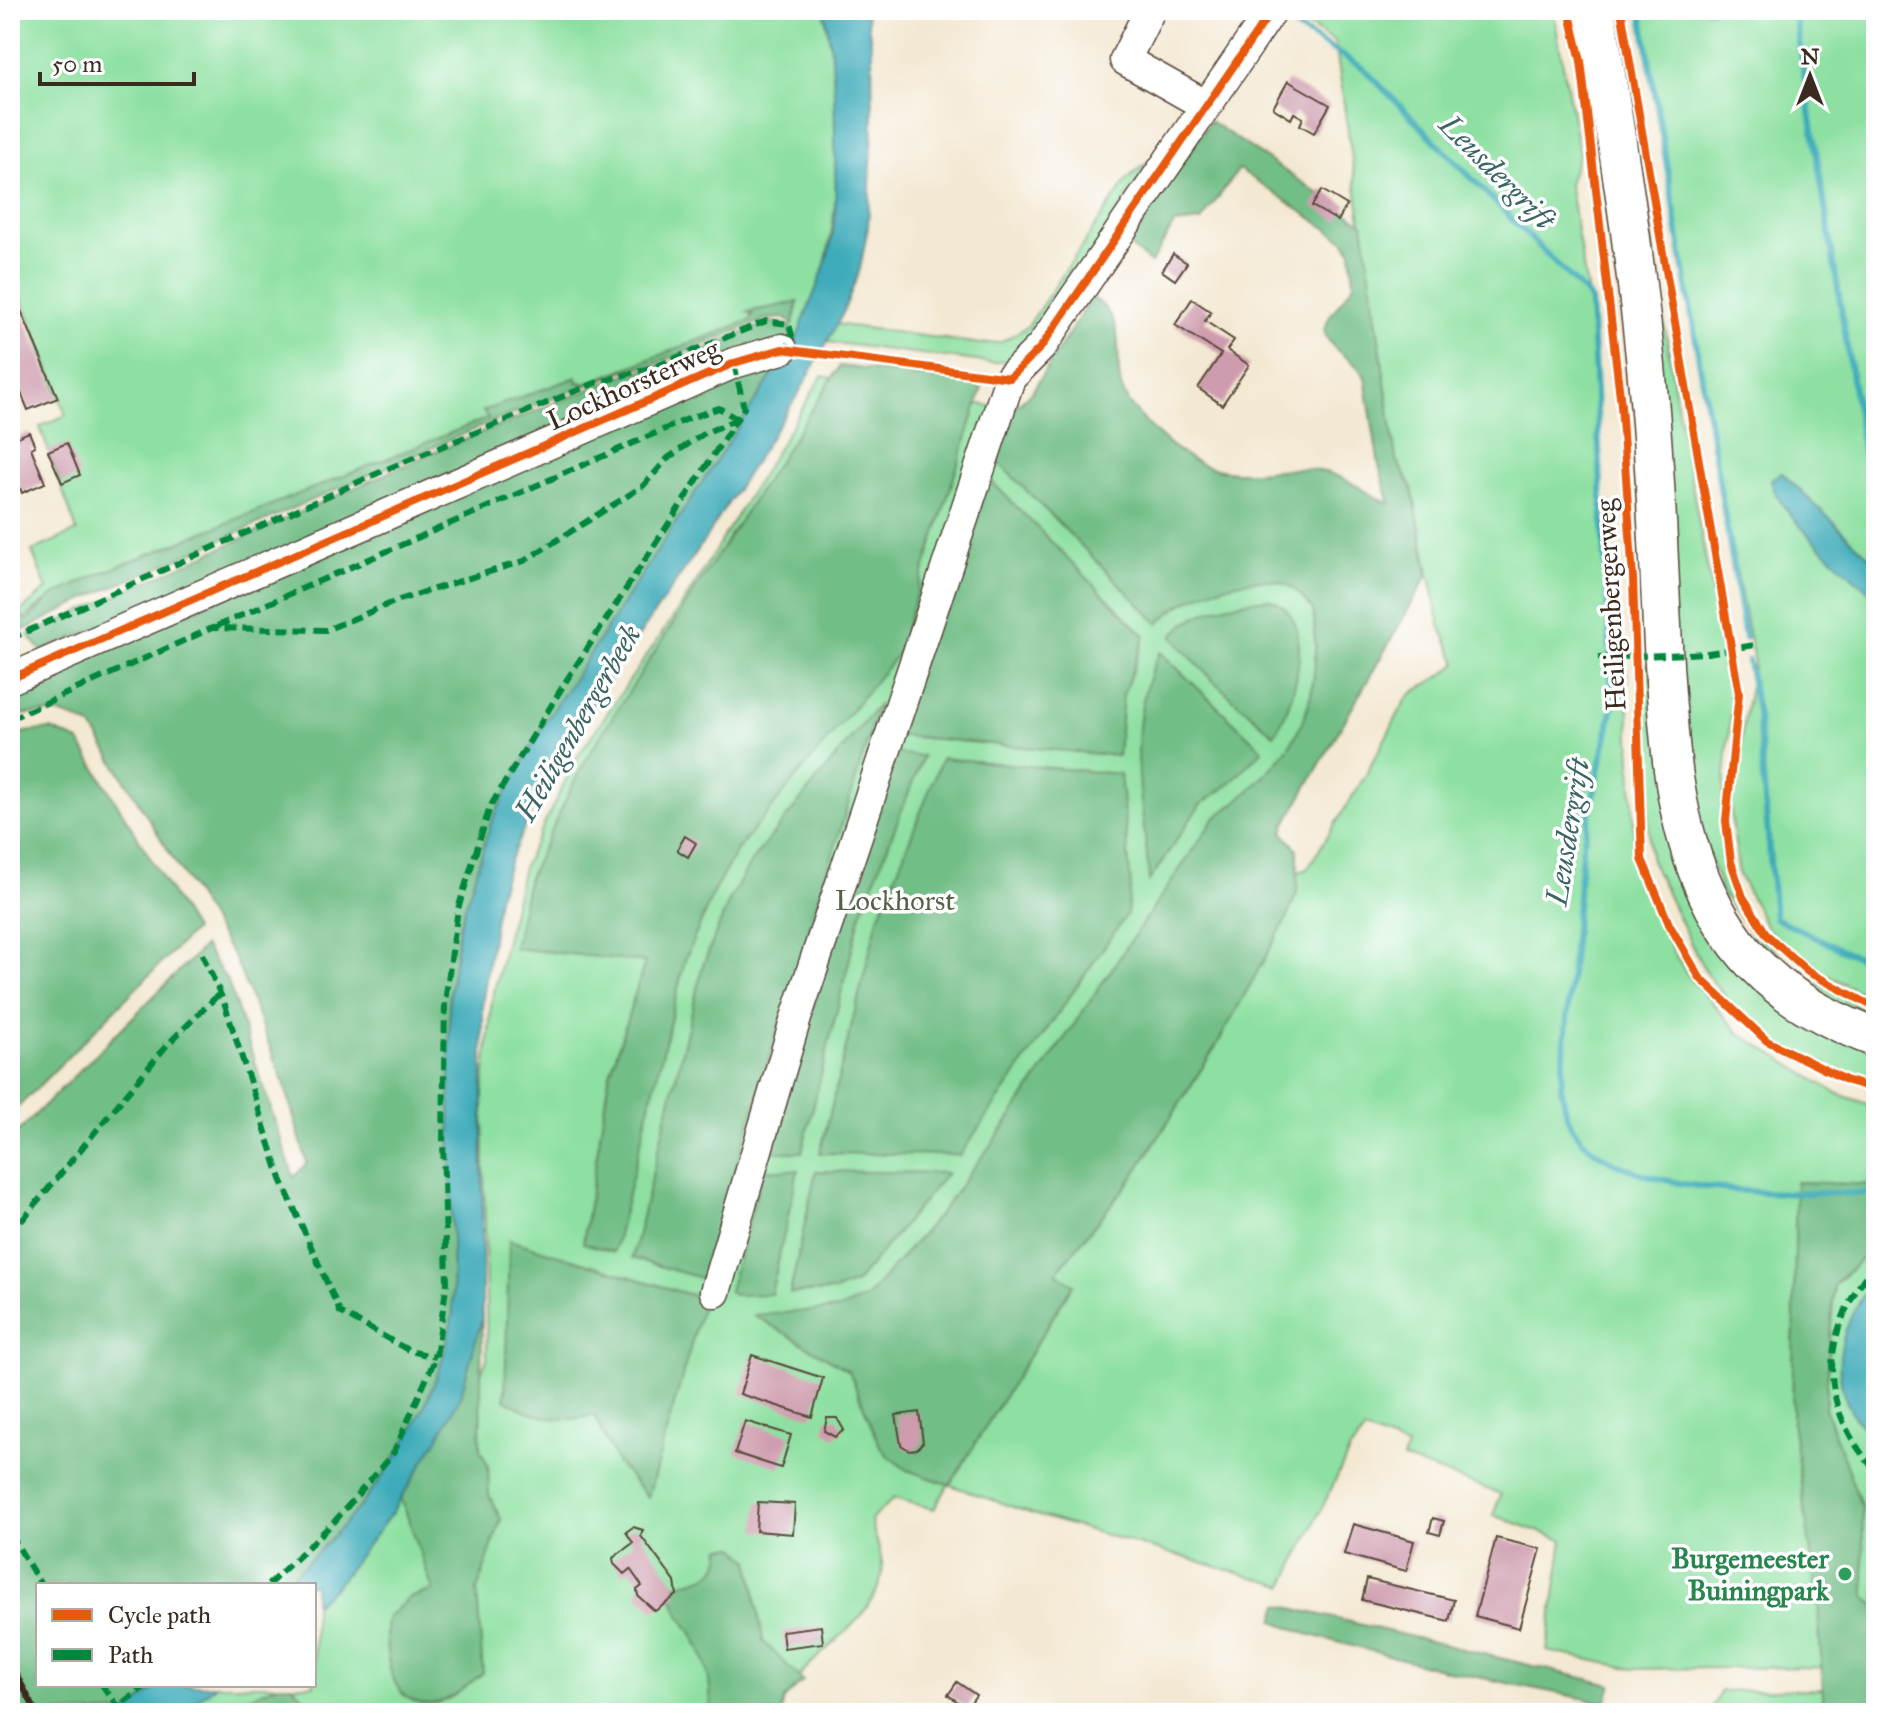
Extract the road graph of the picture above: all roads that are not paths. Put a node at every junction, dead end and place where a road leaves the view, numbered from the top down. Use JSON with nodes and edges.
{"nodes":[{"id":1,"x":1150,"y":10,"type":"edge"},
{"id":2,"x":1272,"y":10,"type":"edge"},
{"id":3,"x":1595,"y":10,"type":"edge"},
{"id":4,"x":1205,"y":105,"type":"junction"},
{"id":5,"x":782,"y":349,"type":"dead end"},
{"id":6,"x":10,"y":679,"type":"edge"},
{"id":7,"x":1876,"y":1038,"type":"edge"},
{"id":8,"x":715,"y":1292,"type":"dead end"}],
"edges":[{"from":1,"to":4,"type":"street"},
{"from":2,"to":4,"type":"street"},
{"from":3,"to":7,"type":"main road","name":"Heiligenbergerweg"},
{"from":4,"to":8,"type":"street"},
{"from":5,"to":6,"type":"street","name":"Lockhorsterweg"}]}
